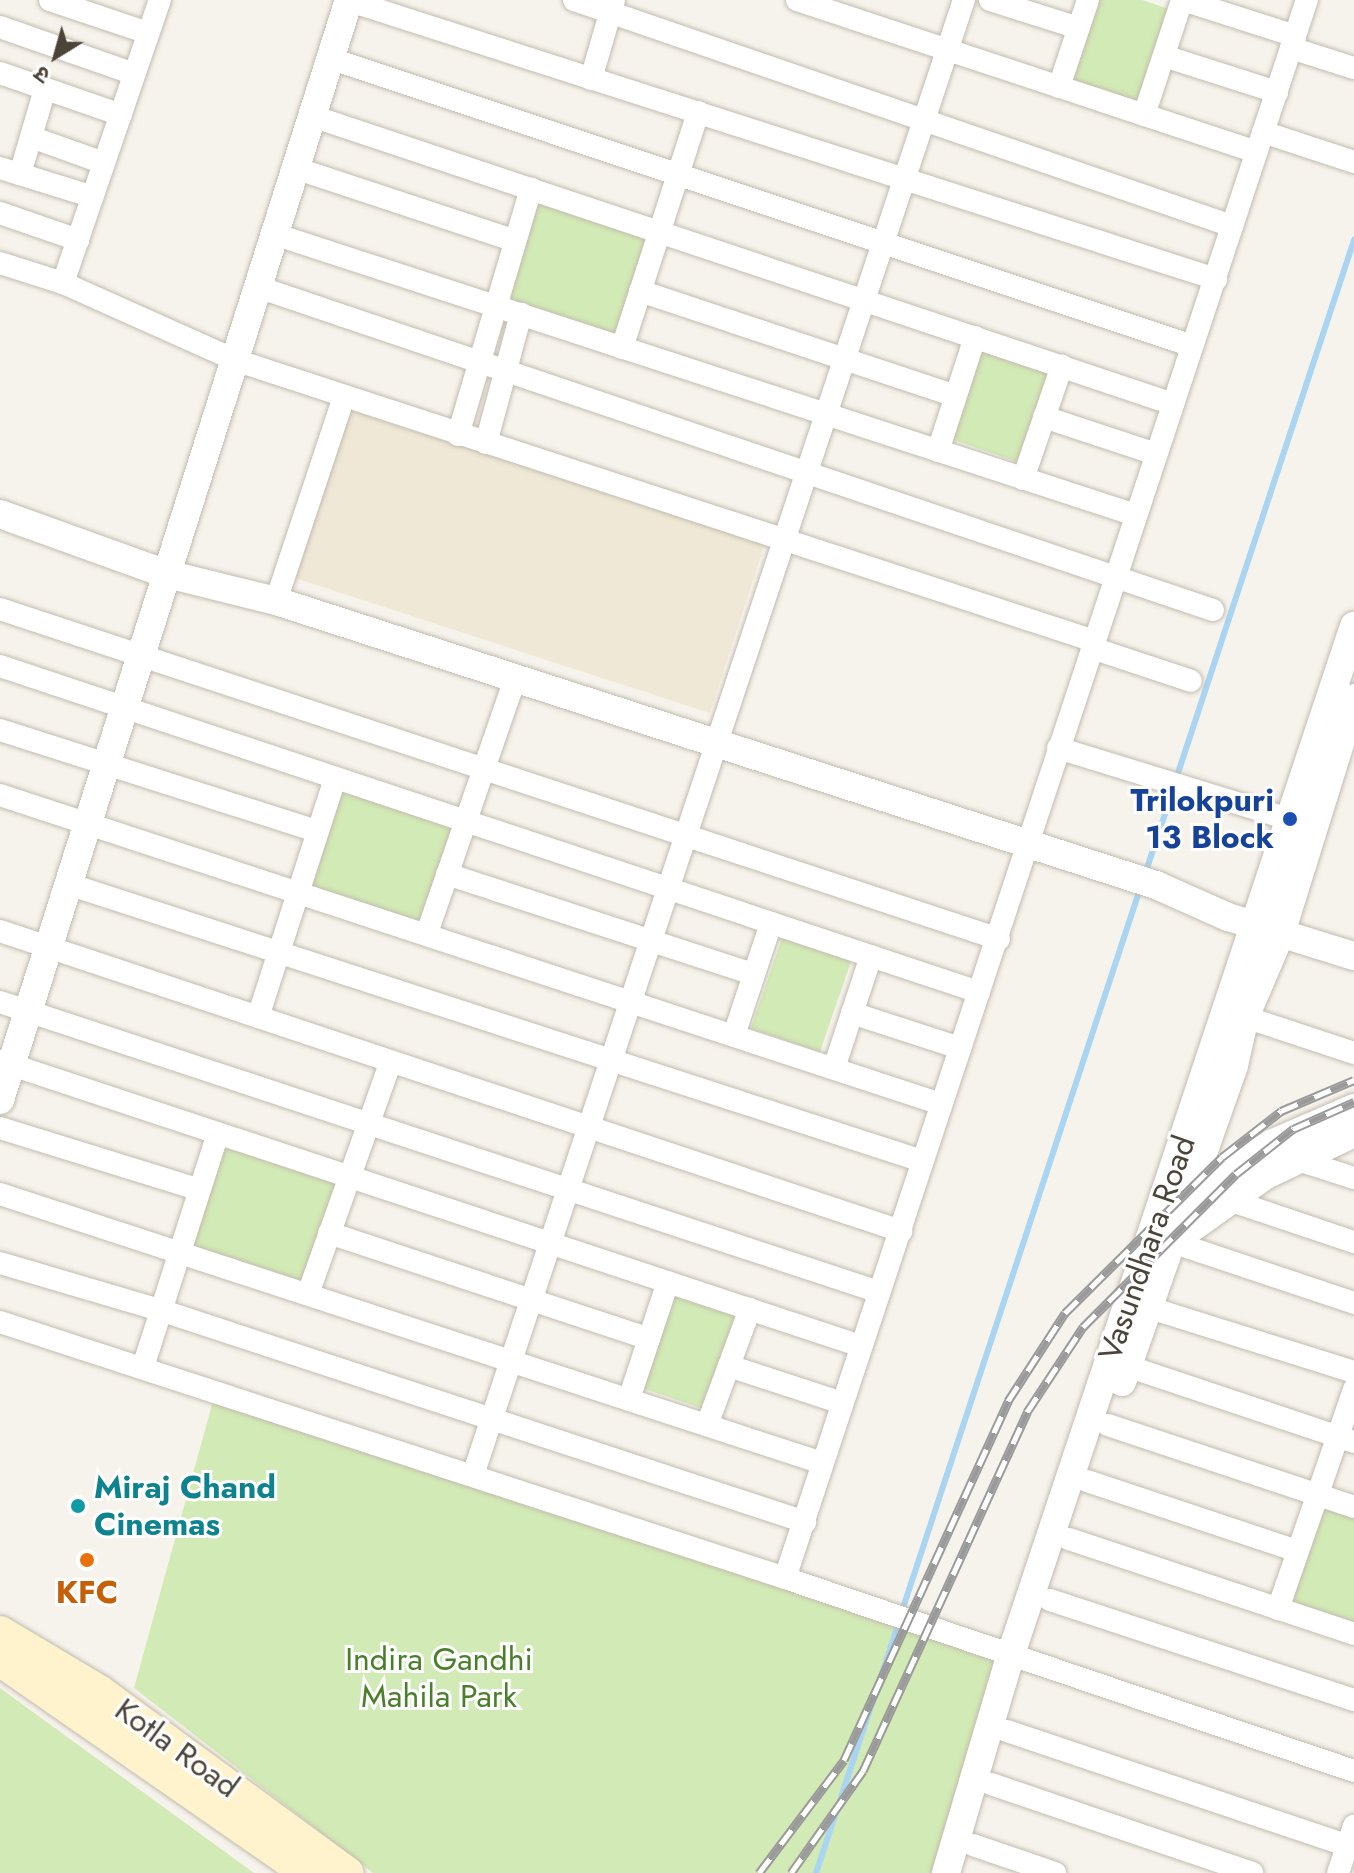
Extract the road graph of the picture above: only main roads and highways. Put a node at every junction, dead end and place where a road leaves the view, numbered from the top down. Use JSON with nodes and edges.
{"nodes":[{"id":1,"x":0,"y":1632,"type":"edge"},
{"id":2,"x":0,"y":1660,"type":"edge"},
{"id":3,"x":306,"y":1873,"type":"edge"},
{"id":4,"x":348,"y":1873,"type":"edge"}],
"edges":[{"from":1,"to":4,"type":"main road","name":"Kotla Road"},
{"from":2,"to":3,"type":"main road","name":"Kotla Road"}]}
